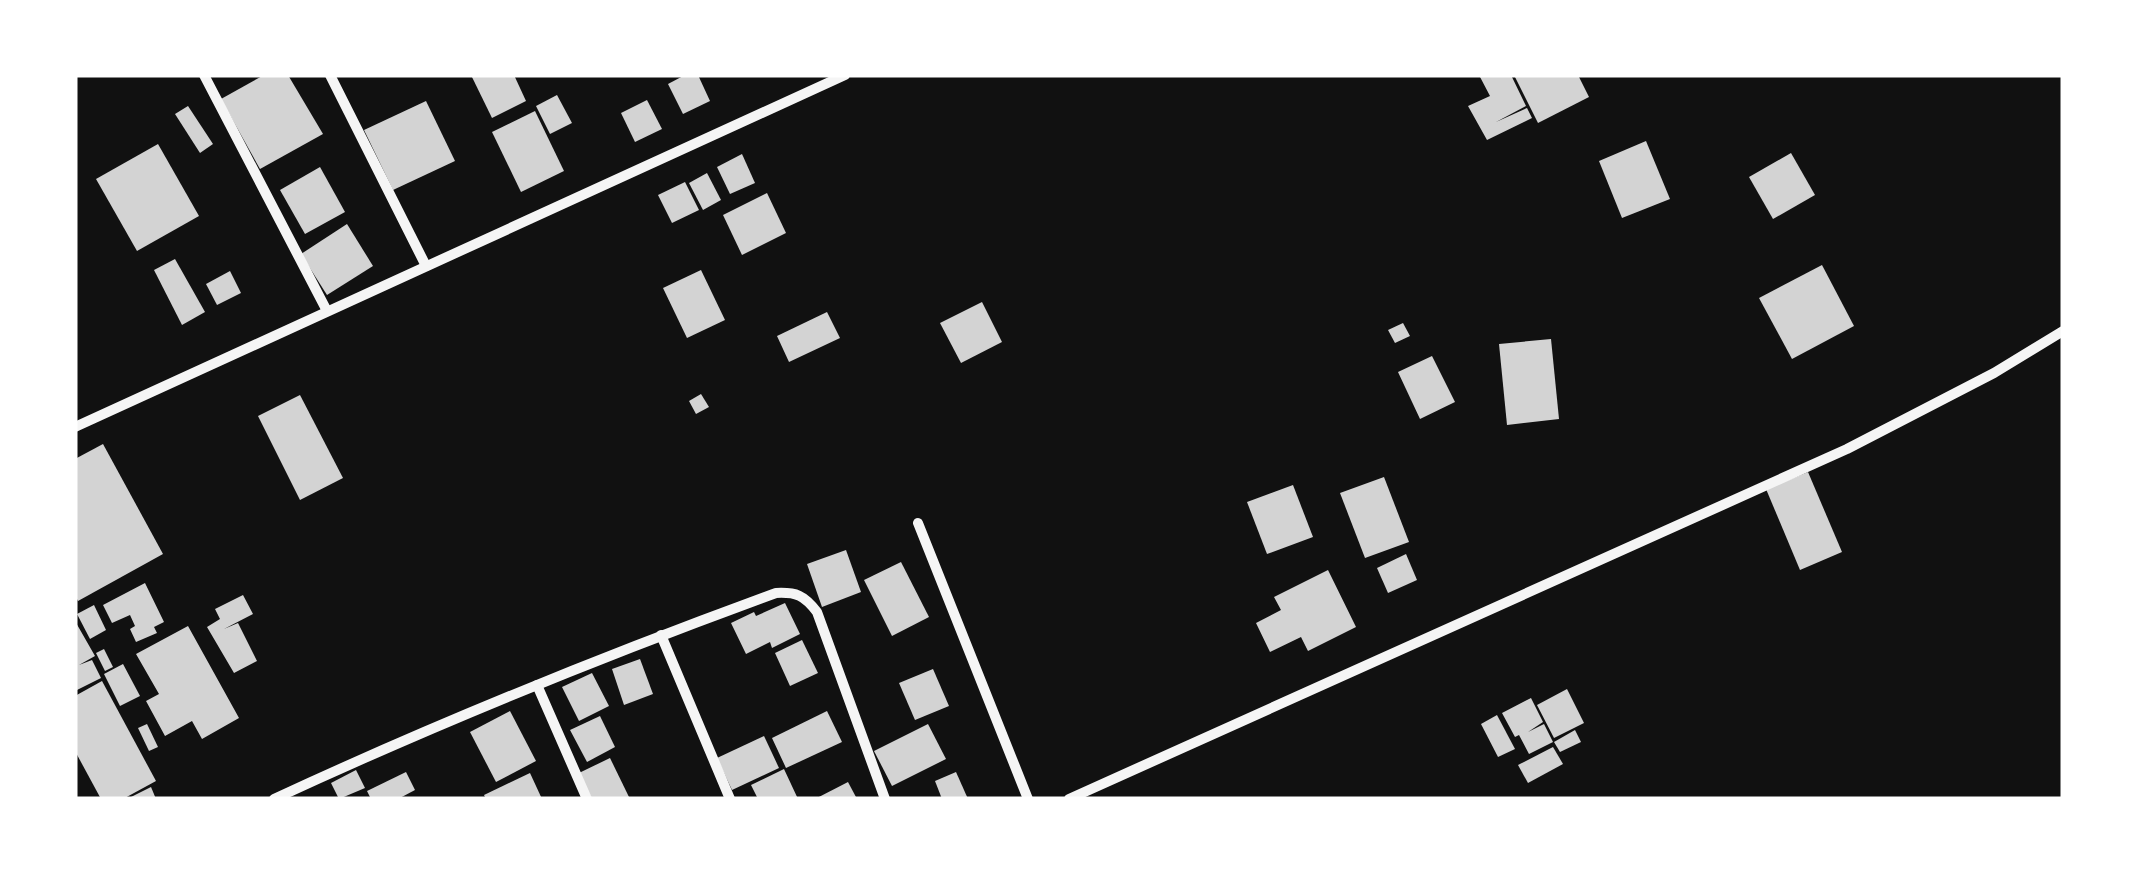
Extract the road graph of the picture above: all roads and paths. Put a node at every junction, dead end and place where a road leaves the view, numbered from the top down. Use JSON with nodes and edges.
{"nodes":[{"id":1,"x":204,"y":75,"type":"edge"},
{"id":2,"x":330,"y":75,"type":"edge"},
{"id":3,"x":845,"y":75,"type":"edge"},
{"id":4,"x":426,"y":266,"type":"junction"},
{"id":5,"x":328,"y":312,"type":"junction"},
{"id":6,"x":2063,"y":331,"type":"edge"},
{"id":7,"x":75,"y":427,"type":"edge"},
{"id":8,"x":918,"y":523,"type":"dead end"},
{"id":9,"x":661,"y":635,"type":"junction"},
{"id":10,"x":537,"y":686,"type":"junction"},
{"id":11,"x":274,"y":799,"type":"edge"},
{"id":12,"x":587,"y":799,"type":"edge"},
{"id":13,"x":730,"y":799,"type":"edge"},
{"id":14,"x":885,"y":799,"type":"edge"},
{"id":15,"x":1028,"y":799,"type":"edge"},
{"id":16,"x":1070,"y":799,"type":"edge"}],
"edges":[{"from":1,"to":5,"type":"street"},
{"from":2,"to":4,"type":"street"},
{"from":3,"to":4,"type":"street"},
{"from":4,"to":5,"type":"street"},
{"from":5,"to":7,"type":"street"},
{"from":6,"to":16,"type":"street"},
{"from":8,"to":15,"type":"street"},
{"from":9,"to":10,"type":"street"},
{"from":9,"to":13,"type":"street"},
{"from":9,"to":14,"type":"street"},
{"from":10,"to":11,"type":"street"},
{"from":10,"to":12,"type":"street"}]}
